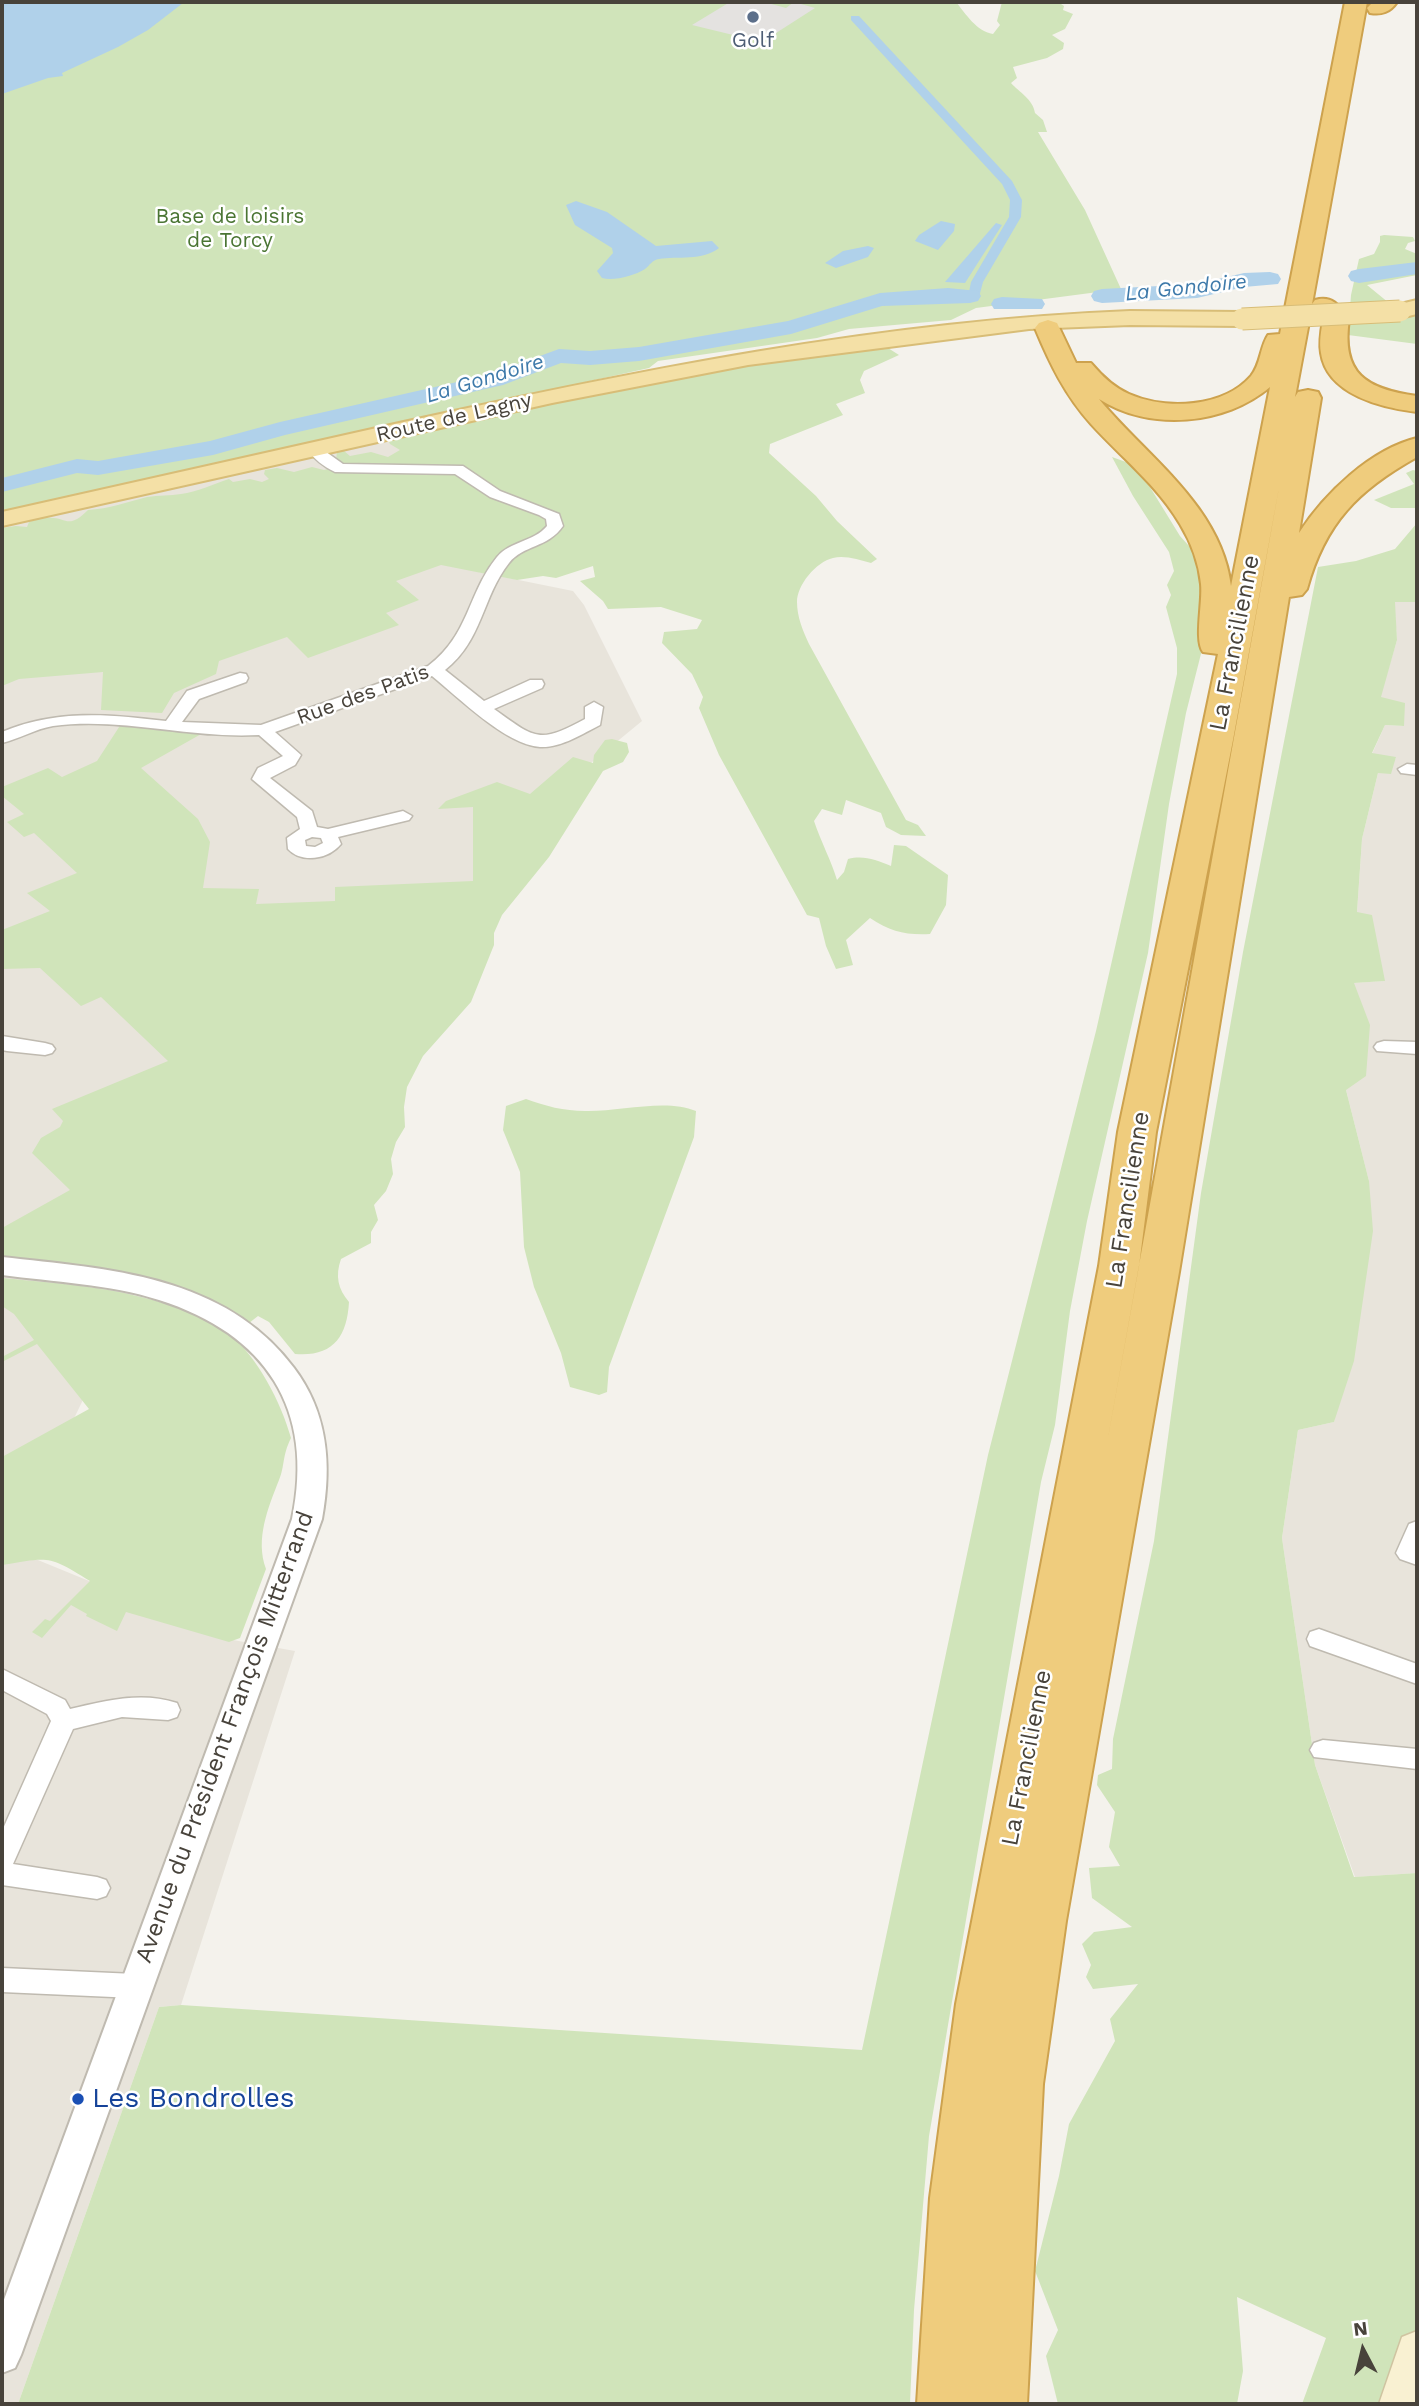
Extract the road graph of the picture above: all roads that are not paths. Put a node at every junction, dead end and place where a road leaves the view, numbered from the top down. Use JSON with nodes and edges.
{"nodes":[{"id":1,"x":1375,"y":3,"type":"edge"},
{"id":2,"x":1333,"y":4,"type":"dead end"},
{"id":3,"x":1370,"y":49,"type":"dead end"},
{"id":4,"x":1345,"y":52,"type":"junction"},
{"id":5,"x":1318,"y":291,"type":"junction"},
{"id":6,"x":1411,"y":310,"type":"edge"},
{"id":7,"x":1060,"y":324,"type":"junction"},
{"id":8,"x":1417,"y":404,"type":"edge"},
{"id":9,"x":1417,"y":446,"type":"edge"},
{"id":10,"x":315,"y":449,"type":"junction"},
{"id":11,"x":2,"y":519,"type":"edge"},
{"id":12,"x":434,"y":670,"type":"junction"},
{"id":13,"x":1260,"y":670,"type":"junction"},
{"id":14,"x":240,"y":678,"type":"dead end"},
{"id":15,"x":536,"y":684,"type":"dead end"},
{"id":16,"x":484,"y":707,"type":"junction"},
{"id":17,"x":594,"y":708,"type":"dead end"},
{"id":18,"x":172,"y":725,"type":"junction"},
{"id":19,"x":263,"y":730,"type":"junction"},
{"id":20,"x":2,"y":738,"type":"edge"},
{"id":21,"x":1217,"y":740,"type":"junction"},
{"id":22,"x":403,"y":816,"type":"dead end"},
{"id":23,"x":2,"y":1042,"type":"edge"},
{"id":24,"x":1384,"y":1047,"type":"dead end"},
{"id":25,"x":1417,"y":1048,"type":"edge"},
{"id":26,"x":45,"y":1049,"type":"dead end"},
{"id":27,"x":2,"y":1266,"type":"edge"},
{"id":28,"x":1417,"y":1530,"type":"edge"},
{"id":29,"x":1417,"y":1556,"type":"edge"},
{"id":30,"x":1319,"y":1639,"type":"dead end"},
{"id":31,"x":1417,"y":1674,"type":"edge"},
{"id":32,"x":2,"y":1679,"type":"edge"},
{"id":33,"x":168,"y":1710,"type":"dead end"},
{"id":34,"x":64,"y":1721,"type":"junction"},
{"id":35,"x":1322,"y":1750,"type":"dead end"},
{"id":36,"x":1417,"y":1759,"type":"edge"},
{"id":37,"x":2,"y":1860,"type":"edge"},
{"id":38,"x":2,"y":1874,"type":"edge"},
{"id":39,"x":97,"y":1888,"type":"dead end"},
{"id":40,"x":2,"y":1980,"type":"edge"},
{"id":41,"x":135,"y":1986,"type":"junction"},
{"id":42,"x":1417,"y":2351,"type":"edge"},
{"id":43,"x":2,"y":2355,"type":"edge"},
{"id":44,"x":945,"y":2404,"type":"edge"},
{"id":45,"x":999,"y":2404,"type":"edge"},
{"id":46,"x":1400,"y":2404,"type":"edge"}],
"edges":[{"from":1,"to":3,"type":"highway","name":"La Francilienne"},
{"from":1,"to":4,"type":"highway","name":"La Francilienne"},
{"from":2,"to":4,"type":"highway"},
{"from":4,"to":5,"type":"highway","name":"La Francilienne"},
{"from":5,"to":7,"type":"highway"},
{"from":5,"to":8,"type":"highway"},
{"from":5,"to":13,"type":"highway","name":"La Francilienne"},
{"from":5,"to":21,"type":"highway","name":"La Francilienne"},
{"from":6,"to":7,"type":"main road","name":"Route de Lagny","bridge":true},
{"from":7,"to":10,"type":"main road","name":"Route de Lagny"},
{"from":7,"to":21,"type":"highway"},
{"from":9,"to":13,"type":"highway"},
{"from":10,"to":11,"type":"main road","name":"Route de Lagny"},
{"from":10,"to":12,"type":"street","name":"Rue des Patis"},
{"from":12,"to":16,"type":"street"},
{"from":12,"to":19,"type":"street","name":"Rue des Patis"},
{"from":13,"to":45,"type":"highway","name":"La Francilienne"},
{"from":14,"to":18,"type":"street"},
{"from":15,"to":16,"type":"street"},
{"from":16,"to":17,"type":"street"},
{"from":18,"to":19,"type":"street","name":"Rue des Patis"},
{"from":18,"to":20,"type":"street","name":"Rue des Patis"},
{"from":19,"to":22,"type":"street"},
{"from":21,"to":44,"type":"highway","name":"La Francilienne"},
{"from":23,"to":26,"type":"street"},
{"from":24,"to":25,"type":"street"},
{"from":27,"to":41,"type":"street","name":"Avenue du Président François Mitterrand"},
{"from":28,"to":29,"type":"street"},
{"from":30,"to":31,"type":"street"},
{"from":32,"to":34,"type":"street"},
{"from":33,"to":34,"type":"street"},
{"from":34,"to":37,"type":"street"},
{"from":35,"to":36,"type":"street"},
{"from":38,"to":39,"type":"street"},
{"from":40,"to":41,"type":"street"},
{"from":41,"to":43,"type":"street","name":"Avenue du Président François Mitterrand"},
{"from":42,"to":46,"type":"main road"}]}
